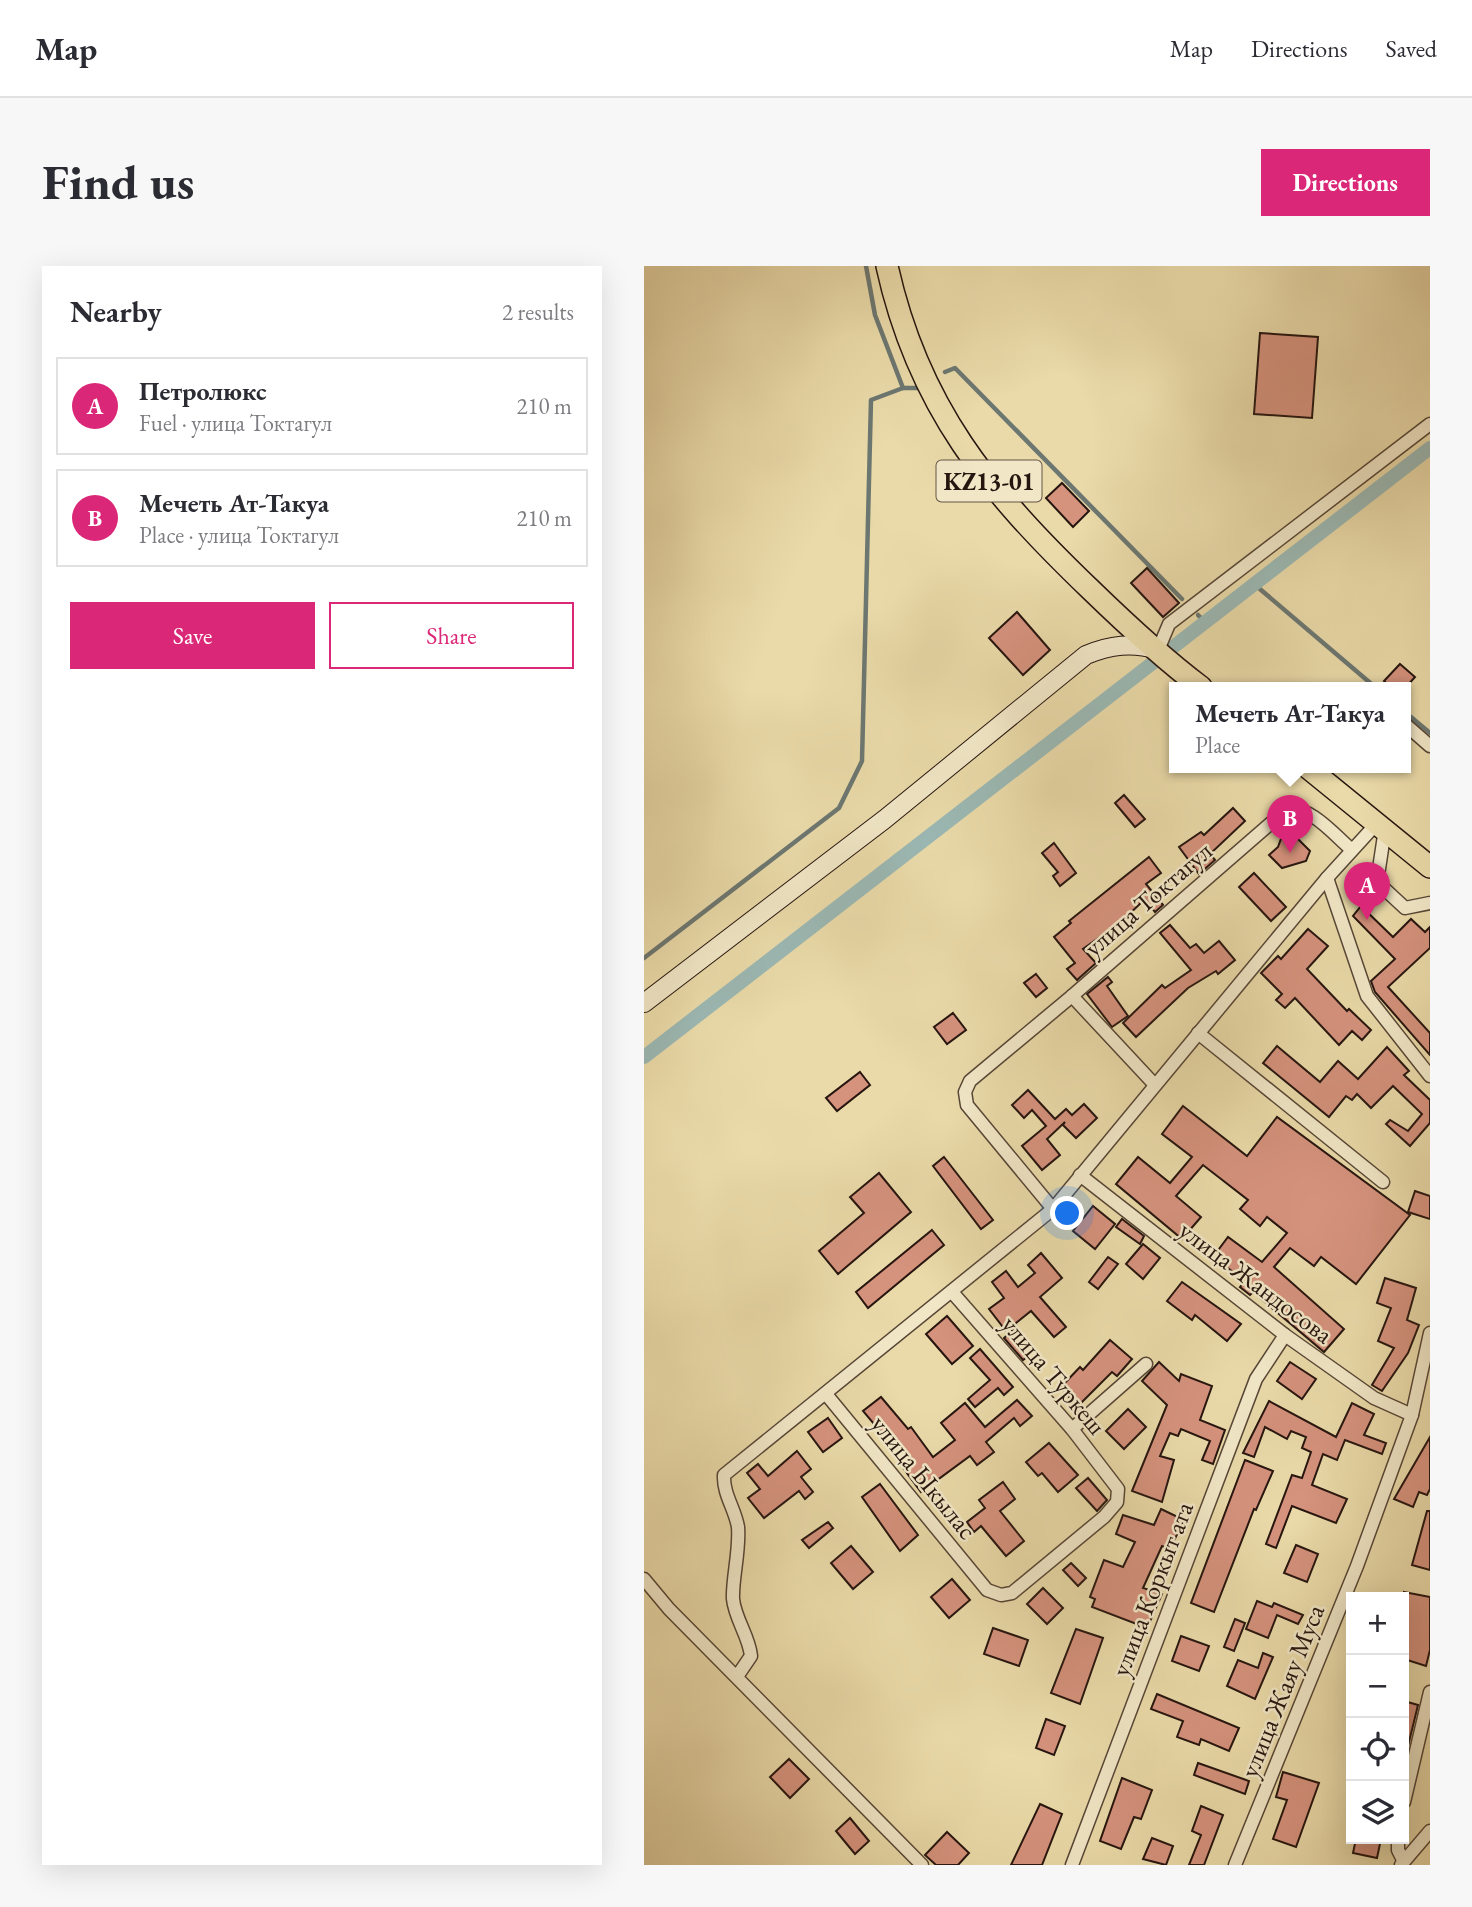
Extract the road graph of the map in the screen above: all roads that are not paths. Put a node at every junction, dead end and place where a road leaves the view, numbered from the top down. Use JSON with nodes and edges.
{"nodes":[{"id":1,"x":887,"y":266,"type":"edge"},
{"id":2,"x":1430,"y":424,"type":"edge"},
{"id":3,"x":1158,"y":650,"type":"junction"},
{"id":4,"x":1195,"y":682,"type":"edge"},
{"id":5,"x":1411,"y":730,"type":"edge"},
{"id":6,"x":1430,"y":746,"type":"edge"},
{"id":7,"x":1315,"y":773,"type":"edge"},
{"id":8,"x":1381,"y":825,"type":"junction"},
{"id":9,"x":1351,"y":849,"type":"junction"},
{"id":10,"x":1430,"y":867,"type":"edge"},
{"id":11,"x":1327,"y":878,"type":"junction"},
{"id":12,"x":1430,"y":903,"type":"edge"},
{"id":13,"x":1072,"y":996,"type":"junction"},
{"id":14,"x":644,"y":1003,"type":"edge"},
{"id":15,"x":1198,"y":1033,"type":"junction"},
{"id":16,"x":1430,"y":1076,"type":"edge"},
{"id":17,"x":1154,"y":1084,"type":"junction"},
{"id":18,"x":1080,"y":1175,"type":"junction"},
{"id":19,"x":1384,"y":1182,"type":"dead end"},
{"id":20,"x":1053,"y":1209,"type":"junction"},
{"id":21,"x":952,"y":1292,"type":"junction"},
{"id":22,"x":1430,"y":1333,"type":"edge"},
{"id":23,"x":1285,"y":1335,"type":"junction"},
{"id":24,"x":1146,"y":1364,"type":"dead end"},
{"id":25,"x":826,"y":1394,"type":"junction"},
{"id":26,"x":1412,"y":1415,"type":"junction"},
{"id":27,"x":1072,"y":1429,"type":"junction"},
{"id":28,"x":1118,"y":1489,"type":"joint"},
{"id":29,"x":644,"y":1579,"type":"edge"},
{"id":30,"x":738,"y":1675,"type":"junction"},
{"id":31,"x":1430,"y":1692,"type":"edge"},
{"id":32,"x":1409,"y":1781,"type":"edge"},
{"id":33,"x":1430,"y":1831,"type":"edge"},
{"id":34,"x":1398,"y":1844,"type":"edge"},
{"id":35,"x":1402,"y":1862,"type":"edge"},
{"id":36,"x":922,"y":1865,"type":"edge"},
{"id":37,"x":1072,"y":1865,"type":"edge"},
{"id":38,"x":1235,"y":1865,"type":"edge"}],
"edges":[{"from":1,"to":3,"type":"main road","number":"KZ13-01"},
{"from":2,"to":3,"type":"street"},
{"from":3,"to":4,"type":"main road","number":"KZ13-01"},
{"from":3,"to":14,"type":"main road"},
{"from":5,"to":6,"type":"street"},
{"from":7,"to":8,"type":"main road"},
{"from":8,"to":9,"type":"street"},
{"from":8,"to":10,"type":"main road"},
{"from":8,"to":12,"type":"street"},
{"from":9,"to":11,"type":"street"},
{"from":9,"to":13,"type":"street","name":"улица Токтагул"},
{"from":11,"to":15,"type":"street"},
{"from":11,"to":16,"type":"street"},
{"from":13,"to":17,"type":"street"},
{"from":13,"to":20,"type":"street"},
{"from":15,"to":17,"type":"street"},
{"from":15,"to":19,"type":"street"},
{"from":17,"to":18,"type":"street"},
{"from":18,"to":20,"type":"street"},
{"from":18,"to":23,"type":"street","name":"улица Жандосова"},
{"from":20,"to":21,"type":"street"},
{"from":21,"to":25,"type":"street"},
{"from":21,"to":27,"type":"street","name":"улица Туркеш"},
{"from":22,"to":26,"type":"street","name":"улица Жаяу Муса"},
{"from":23,"to":26,"type":"street","name":"улица Жандосова"},
{"from":23,"to":37,"type":"street","name":"улица Коркыт ата"},
{"from":24,"to":27,"type":"street"},
{"from":25,"to":28,"type":"street","name":"улица Ыкылас"},
{"from":25,"to":30,"type":"street"},
{"from":26,"to":38,"type":"street","name":"улица Жаяу Муса"},
{"from":27,"to":28,"type":"street","name":"улица Туркеш"},
{"from":29,"to":30,"type":"street"},
{"from":30,"to":36,"type":"street"},
{"from":31,"to":32,"type":"street"},
{"from":33,"to":35,"type":"street"},
{"from":34,"to":35,"type":"street"}]}
